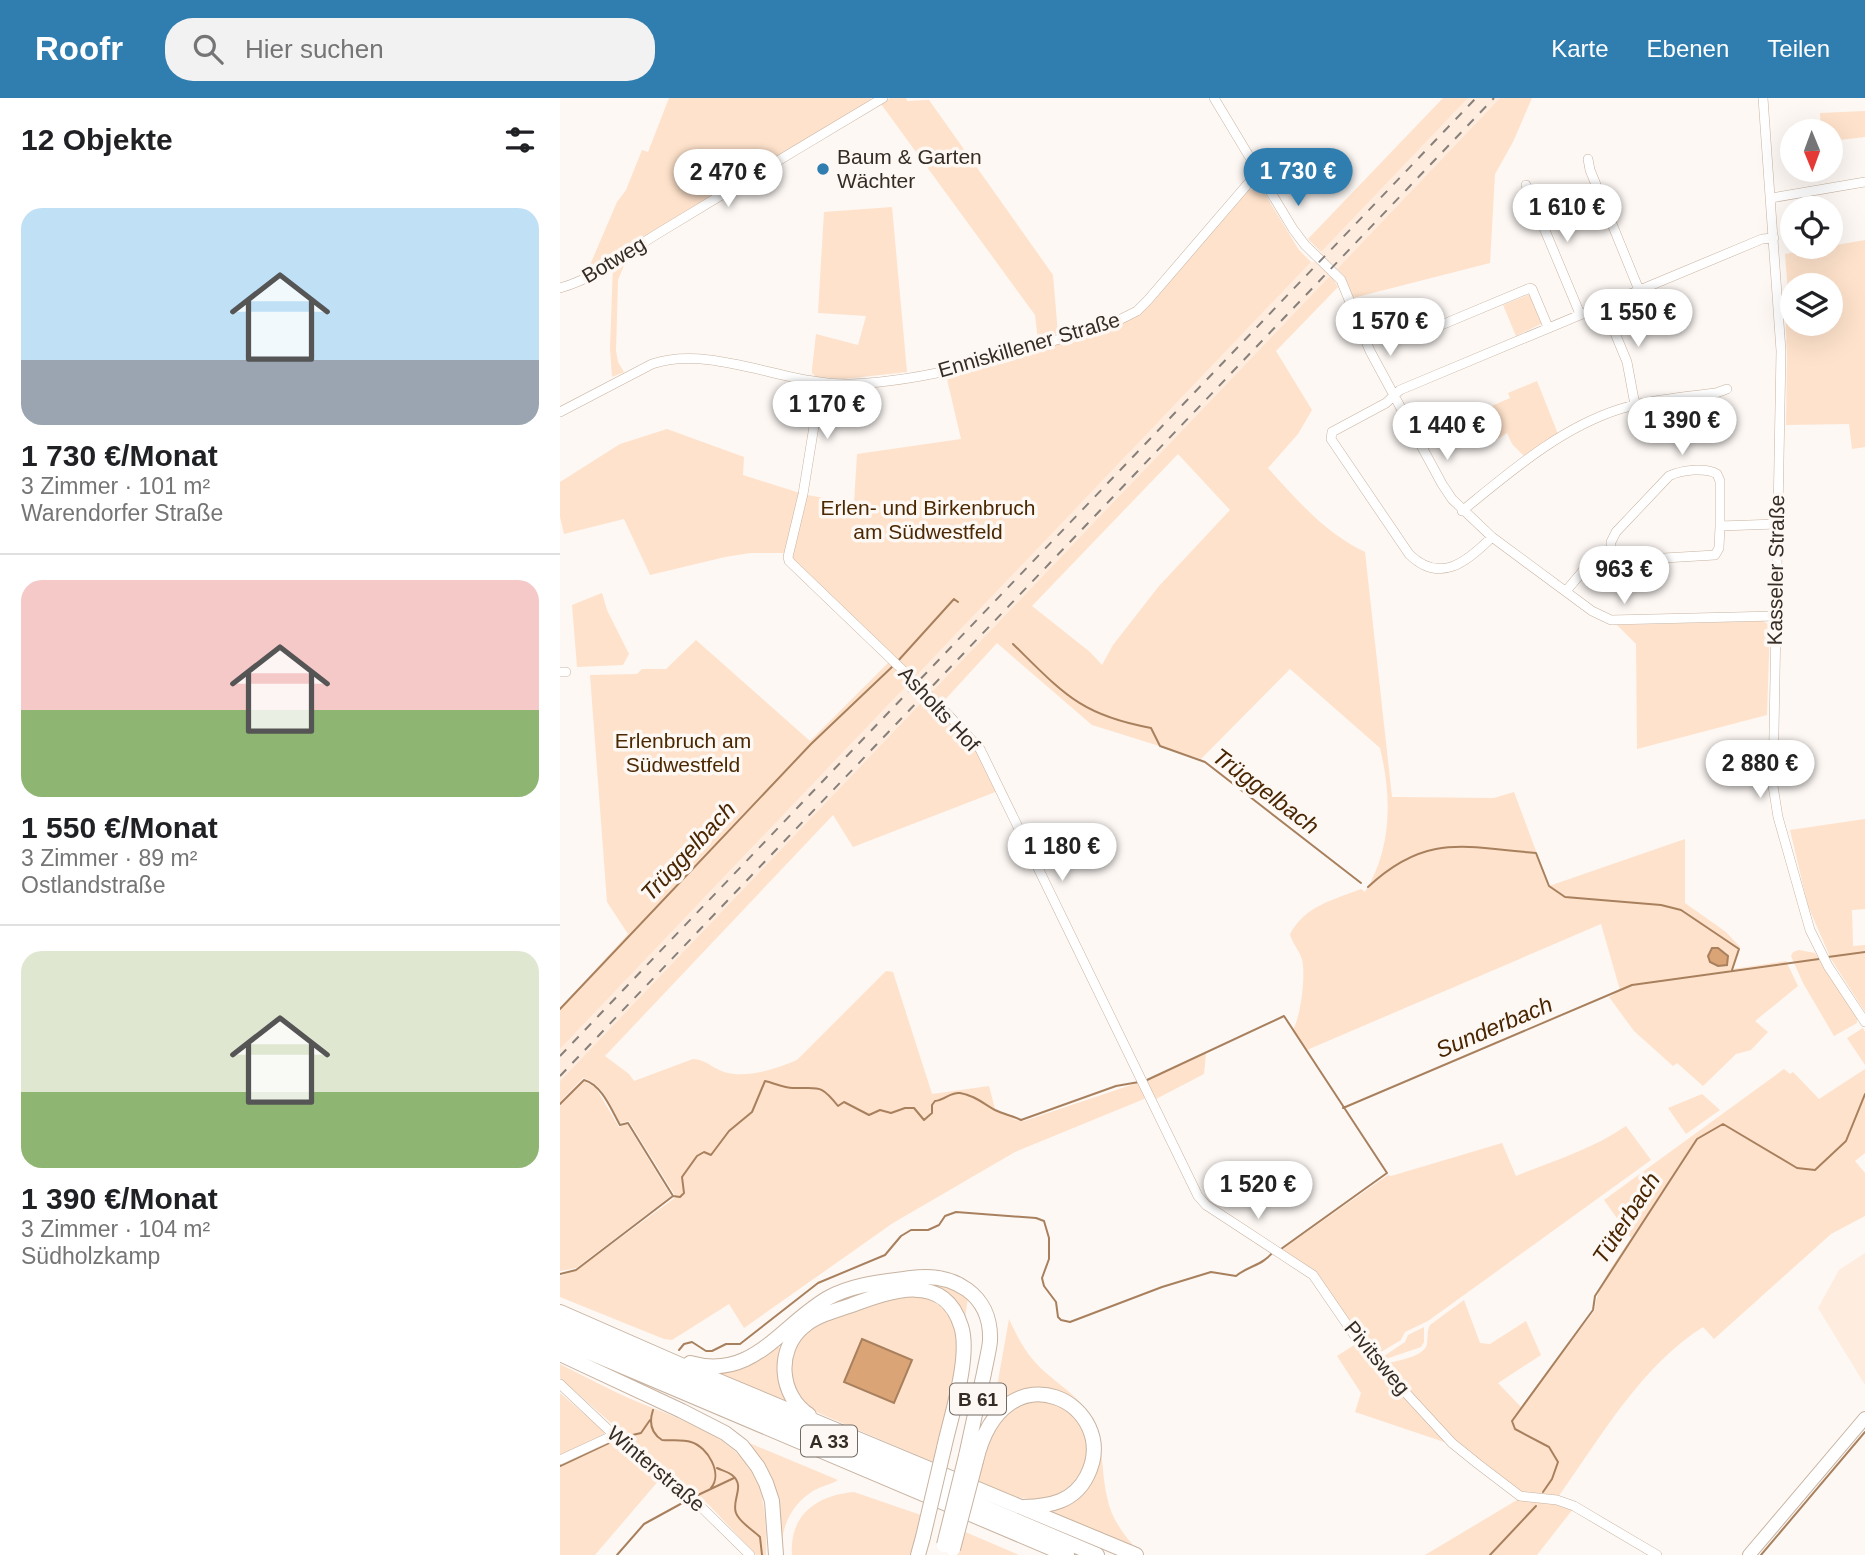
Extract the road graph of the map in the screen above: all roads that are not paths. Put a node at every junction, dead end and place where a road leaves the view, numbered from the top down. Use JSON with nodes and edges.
{"nodes":[{"id":1,"x":883,"y":98,"type":"edge"},
{"id":2,"x":1214,"y":98,"type":"edge"},
{"id":3,"x":1763,"y":98,"type":"edge"},
{"id":4,"x":1588,"y":159,"type":"dead end"},
{"id":5,"x":1258,"y":172,"type":"junction"},
{"id":6,"x":1865,"y":182,"type":"edge"},
{"id":7,"x":1526,"y":185,"type":"dead end"},
{"id":8,"x":1771,"y":198,"type":"junction"},
{"id":9,"x":1774,"y":238,"type":"junction"},
{"id":10,"x":560,"y":288,"type":"edge"},
{"id":11,"x":1639,"y":290,"type":"junction"},
{"id":12,"x":1603,"y":304,"type":"junction"},
{"id":13,"x":1580,"y":314,"type":"junction"},
{"id":14,"x":1549,"y":327,"type":"junction"},
{"id":15,"x":1415,"y":336,"type":"dead end"},
{"id":16,"x":821,"y":383,"type":"junction"},
{"id":17,"x":1727,"y":389,"type":"dead end"},
{"id":18,"x":1393,"y":396,"type":"junction"},
{"id":19,"x":1635,"y":405,"type":"junction"},
{"id":20,"x":560,"y":412,"type":"edge"},
{"id":21,"x":1462,"y":511,"type":"junction"},
{"id":22,"x":1777,"y":524,"type":"junction"},
{"id":23,"x":1720,"y":526,"type":"junction"},
{"id":24,"x":1492,"y":537,"type":"junction"},
{"id":25,"x":1611,"y":554,"type":"junction"},
{"id":26,"x":1566,"y":591,"type":"junction"},
{"id":27,"x":1775,"y":616,"type":"junction"},
{"id":28,"x":1865,"y":1022,"type":"edge"},
{"id":29,"x":1152,"y":1100,"type":"joint"},
{"id":30,"x":560,"y":1312,"type":"edge"},
{"id":31,"x":560,"y":1327,"type":"edge"},
{"id":32,"x":560,"y":1340,"type":"edge"},
{"id":33,"x":560,"y":1354,"type":"edge"},
{"id":34,"x":661,"y":1355,"type":"junction"},
{"id":35,"x":560,"y":1384,"type":"edge"},
{"id":36,"x":1864,"y":1420,"type":"edge"},
{"id":37,"x":828,"y":1426,"type":"junction"},
{"id":38,"x":614,"y":1434,"type":"junction"},
{"id":39,"x":971,"y":1458,"type":"junction"},
{"id":40,"x":560,"y":1460,"type":"edge"},
{"id":41,"x":1020,"y":1507,"type":"junction"},
{"id":42,"x":947,"y":1551,"type":"edge"},
{"id":43,"x":750,"y":1555,"type":"edge"},
{"id":44,"x":776,"y":1555,"type":"edge"},
{"id":45,"x":918,"y":1555,"type":"edge"},
{"id":46,"x":1067,"y":1555,"type":"edge"},
{"id":47,"x":1097,"y":1555,"type":"edge"},
{"id":48,"x":1136,"y":1555,"type":"edge"},
{"id":49,"x":1657,"y":1555,"type":"edge"},
{"id":50,"x":1749,"y":1555,"type":"edge"}],
"edges":[{"from":1,"to":10,"type":"street","name":"Botweg"},
{"from":2,"to":5,"type":"street"},
{"from":3,"to":8,"type":"street","name":"Kasseler Straße"},
{"from":4,"to":11,"type":"street"},
{"from":5,"to":16,"type":"street","name":"Enniskillener Straße"},
{"from":5,"to":18,"type":"street"},
{"from":6,"to":8,"type":"street"},
{"from":7,"to":13,"type":"street"},
{"from":8,"to":9,"type":"street","name":"Kasseler Straße"},
{"from":9,"to":11,"type":"street"},
{"from":9,"to":22,"type":"street","name":"Kasseler Straße"},
{"from":11,"to":12,"type":"street"},
{"from":12,"to":13,"type":"street"},
{"from":12,"to":19,"type":"street"},
{"from":13,"to":14,"type":"street"},
{"from":14,"to":15,"type":"street"},
{"from":14,"to":18,"type":"street"},
{"from":16,"to":20,"type":"street","name":"Enniskillener Straße"},
{"from":16,"to":29,"type":"street","name":"Asholts Hof"},
{"from":17,"to":19,"type":"street"},
{"from":18,"to":21,"type":"street"},
{"from":18,"to":24,"type":"street"},
{"from":19,"to":21,"type":"street"},
{"from":21,"to":24,"type":"street"},
{"from":22,"to":23,"type":"street"},
{"from":22,"to":27,"type":"street","name":"Kasseler Straße"},
{"from":23,"to":25,"type":"street"},
{"from":23,"to":25,"type":"street"},
{"from":24,"to":26,"type":"street"},
{"from":25,"to":26,"type":"street"},
{"from":26,"to":27,"type":"street"},
{"from":27,"to":28,"type":"street","name":"Kasseler Straße"},
{"from":29,"to":49,"type":"street","name":"Pivitsweg"},
{"from":30,"to":34,"type":"highway"},
{"from":31,"to":47,"type":"highway","number":"A 33"},
{"from":32,"to":46,"type":"highway","number":"A 33"},
{"from":33,"to":44,"type":"highway"},
{"from":34,"to":37,"type":"highway"},
{"from":34,"to":39,"type":"highway","number":"B 61"},
{"from":35,"to":38,"type":"street","name":"Winterstraße"},
{"from":36,"to":50,"type":"main road"},
{"from":37,"to":41,"type":"highway"},
{"from":37,"to":45,"type":"highway","bridge":true},
{"from":38,"to":40,"type":"street"},
{"from":38,"to":43,"type":"street","name":"Winterstraße"},
{"from":39,"to":41,"type":"highway"},
{"from":39,"to":42,"type":"highway","bridge":true},
{"from":41,"to":48,"type":"highway"}]}
